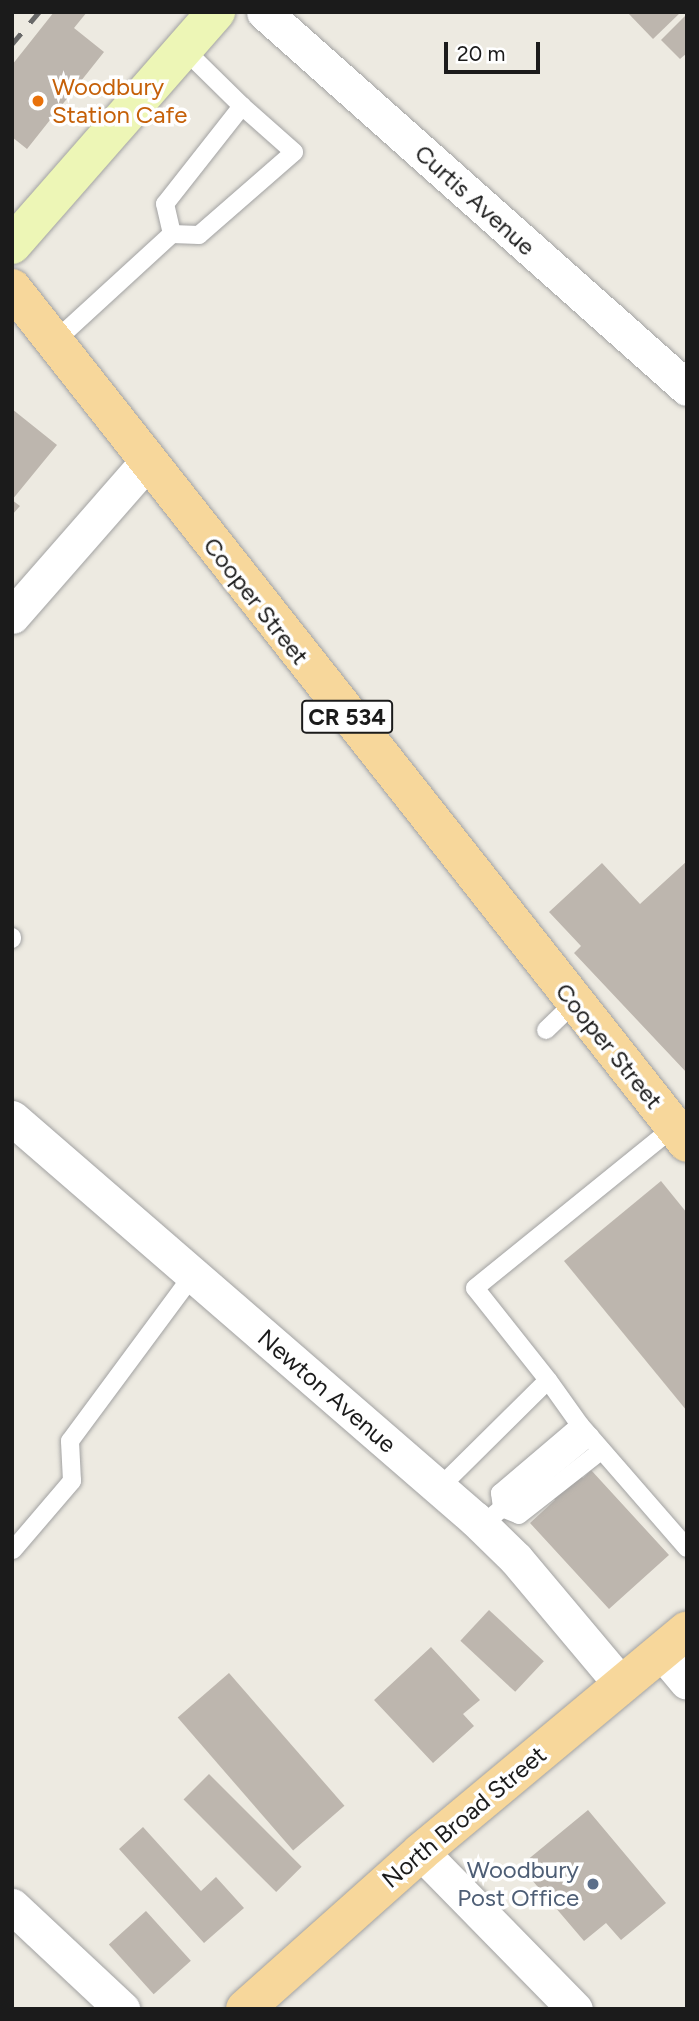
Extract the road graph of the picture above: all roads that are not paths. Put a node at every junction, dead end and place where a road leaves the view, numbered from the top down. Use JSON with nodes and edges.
{"nodes":[{"id":1,"x":216,"y":12,"type":"edge"},
{"id":2,"x":264,"y":12,"type":"edge"},
{"id":3,"x":184,"y":49,"type":"junction"},
{"id":4,"x":242,"y":106,"type":"junction"},
{"id":5,"x":172,"y":234,"type":"junction"},
{"id":6,"x":12,"y":245,"type":"edge"},
{"id":7,"x":12,"y":288,"type":"edge"},
{"id":8,"x":54,"y":342,"type":"junction"},
{"id":9,"x":687,"y":388,"type":"edge"},
{"id":10,"x":147,"y":463,"type":"junction"},
{"id":11,"x":12,"y":615,"type":"edge"},
{"id":12,"x":574,"y":1003,"type":"junction"},
{"id":13,"x":546,"y":1030,"type":"dead end"},
{"id":14,"x":12,"y":1118,"type":"edge"},
{"id":15,"x":683,"y":1129,"type":"edge"},
{"id":16,"x":193,"y":1275,"type":"junction"},
{"id":17,"x":548,"y":1380,"type":"junction"},
{"id":18,"x":585,"y":1431,"type":"junction"},
{"id":19,"x":602,"y":1450,"type":"junction"},
{"id":20,"x":439,"y":1488,"type":"junction"},
{"id":21,"x":491,"y":1517,"type":"junction"},
{"id":22,"x":687,"y":1548,"type":"edge"},
{"id":23,"x":13,"y":1550,"type":"edge"},
{"id":24,"x":674,"y":1641,"type":"edge"},
{"id":25,"x":687,"y":1682,"type":"edge"},
{"id":26,"x":621,"y":1684,"type":"junction"},
{"id":27,"x":421,"y":1852,"type":"junction"},
{"id":28,"x":12,"y":1906,"type":"edge"},
{"id":29,"x":260,"y":2004,"type":"edge"},
{"id":30,"x":122,"y":2009,"type":"edge"},
{"id":31,"x":575,"y":2009,"type":"edge"}],
"edges":[{"from":1,"to":3,"type":"street"},
{"from":2,"to":9,"type":"street","name":"Curtis Avenue"},
{"from":3,"to":4,"type":"lane"},
{"from":3,"to":6,"type":"street"},
{"from":4,"to":5,"type":"lane"},
{"from":4,"to":5,"type":"lane"},
{"from":5,"to":8,"type":"lane"},
{"from":7,"to":8,"type":"main road","name":"Cooper Street","number":"CR 534"},
{"from":8,"to":10,"type":"main road","name":"Cooper Street","number":"CR 534"},
{"from":10,"to":11,"type":"street"},
{"from":10,"to":12,"type":"main road","name":"Cooper Street","number":"CR 534"},
{"from":12,"to":13,"type":"lane"},
{"from":12,"to":15,"type":"main road","name":"Cooper Street","number":"CR 534"},
{"from":14,"to":16,"type":"street","name":"Newton Avenue"},
{"from":15,"to":17,"type":"lane"},
{"from":16,"to":20,"type":"street","name":"Newton Avenue"},
{"from":16,"to":23,"type":"lane"},
{"from":17,"to":18,"type":"lane"},
{"from":17,"to":20,"type":"lane"},
{"from":18,"to":19,"type":"lane"},
{"from":18,"to":21,"type":"lane"},
{"from":19,"to":21,"type":"lane"},
{"from":19,"to":22,"type":"lane"},
{"from":20,"to":21,"type":"street","name":"Newton Avenue"},
{"from":21,"to":26,"type":"street","name":"Newton Avenue"},
{"from":24,"to":25,"type":"street"},
{"from":24,"to":26,"type":"main road","name":"North Broad Street"},
{"from":26,"to":27,"type":"main road","name":"North Broad Street"},
{"from":27,"to":29,"type":"main road","name":"North Broad Street"},
{"from":27,"to":31,"type":"street"},
{"from":28,"to":30,"type":"street"}]}
